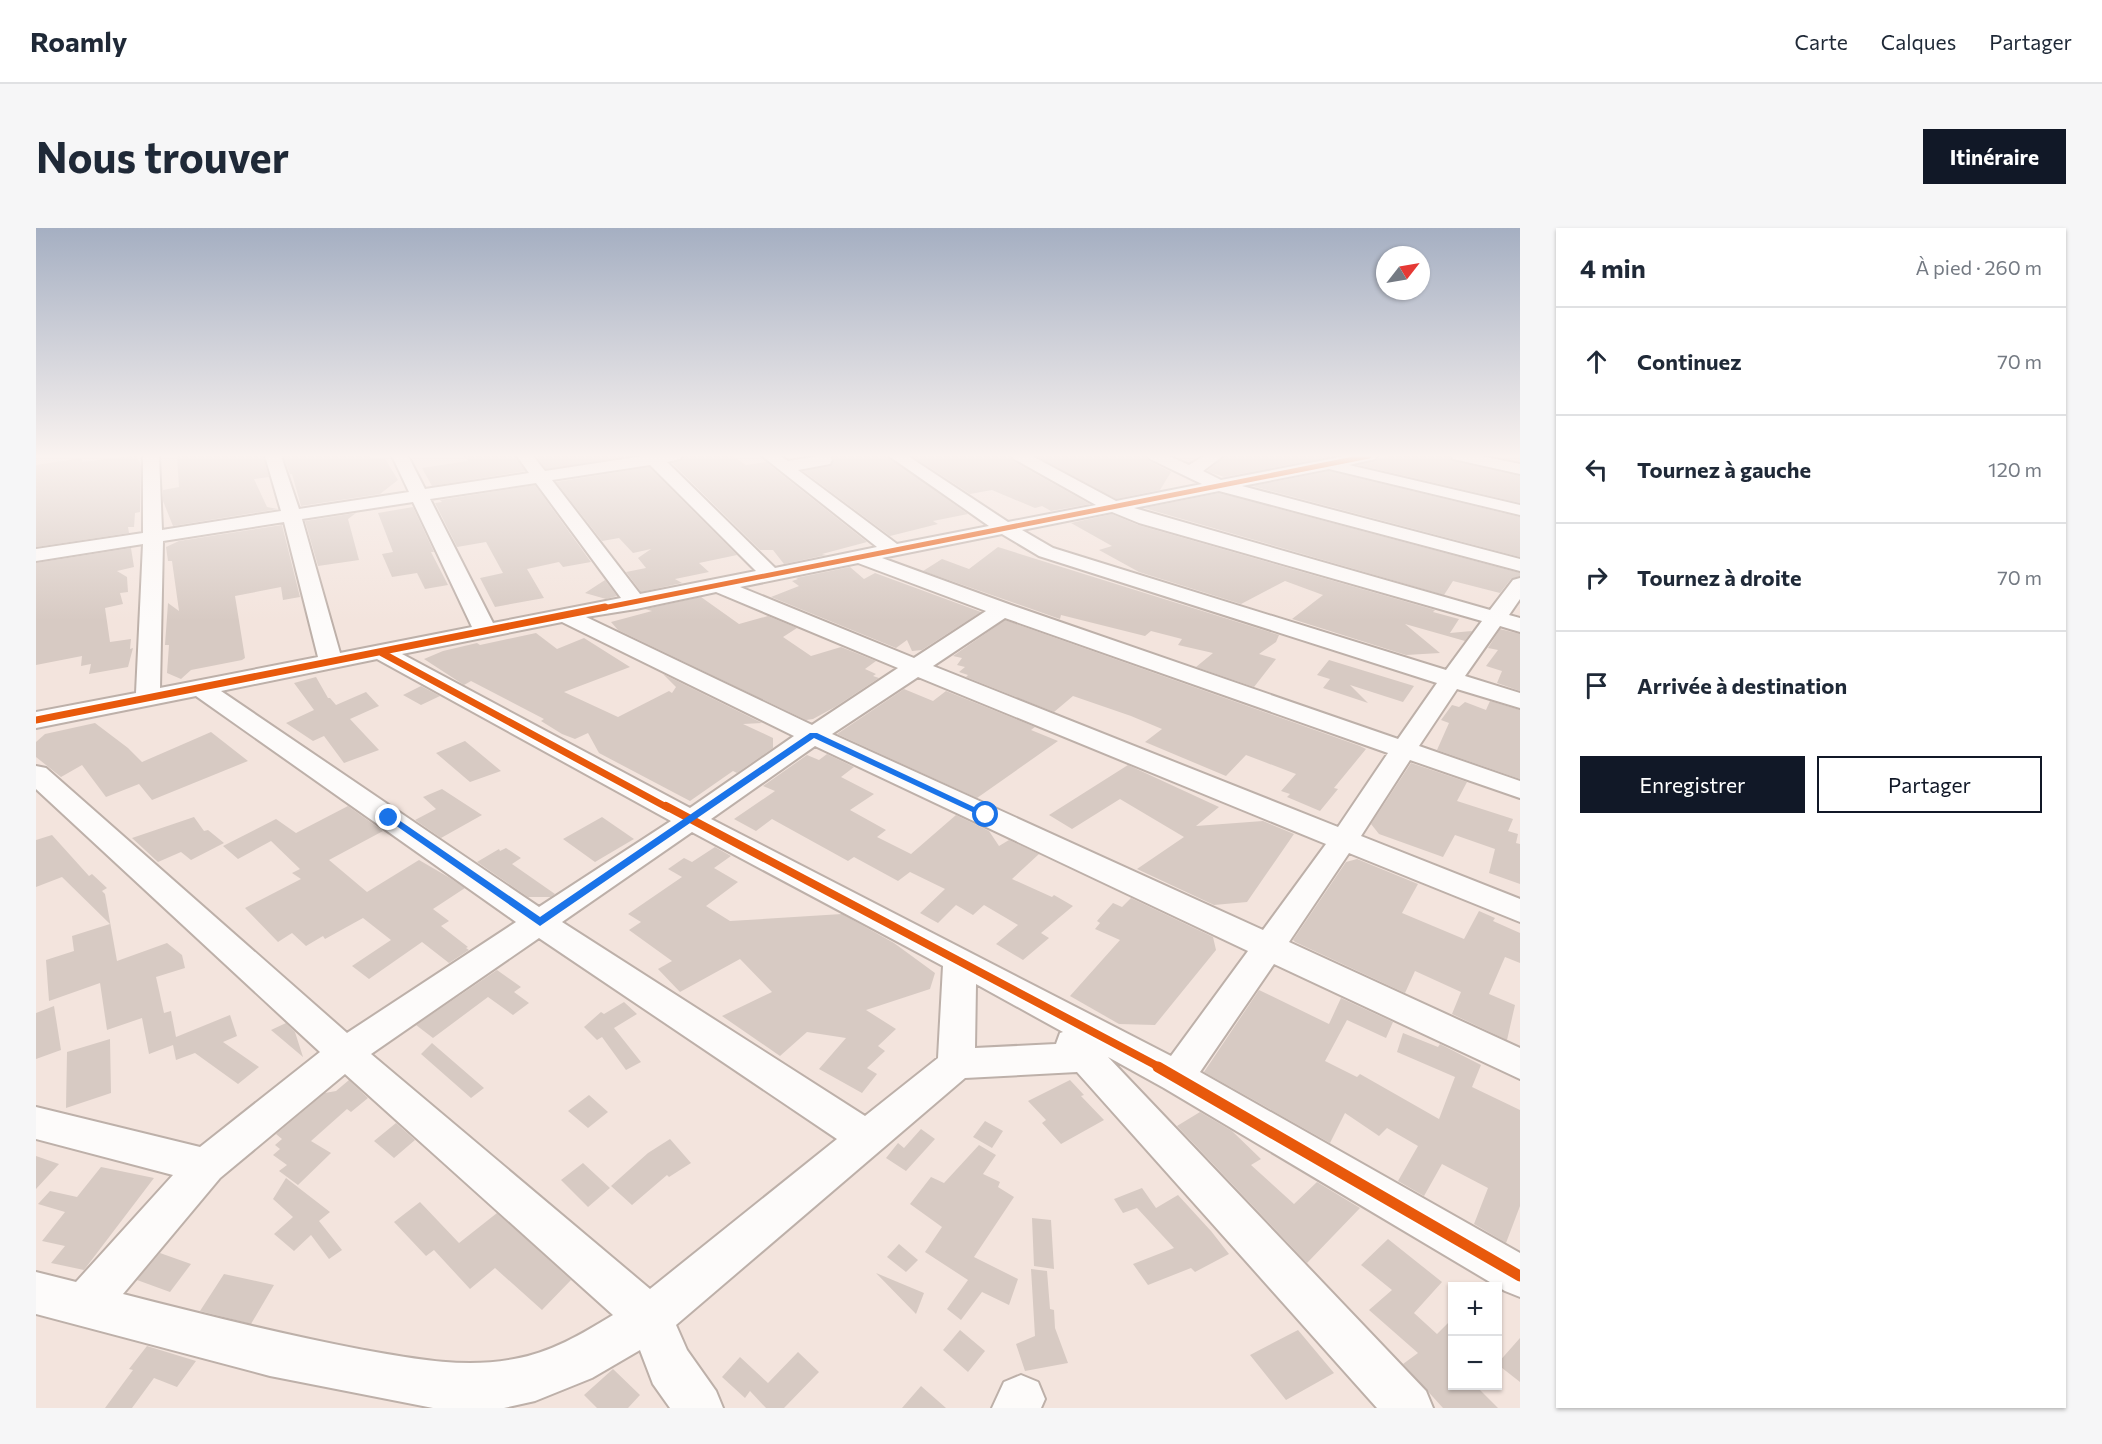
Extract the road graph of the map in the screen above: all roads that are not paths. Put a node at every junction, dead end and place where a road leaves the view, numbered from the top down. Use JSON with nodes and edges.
{"nodes":[{"id":1,"x":152,"y":511,"type":"edge"},
{"id":2,"x":290,"y":511,"type":"edge"},
{"id":3,"x":324,"y":511,"type":"edge"},
{"id":4,"x":428,"y":511,"type":"edge"},
{"id":5,"x":567,"y":511,"type":"edge"},
{"id":6,"x":707,"y":511,"type":"edge"},
{"id":7,"x":842,"y":511,"type":"edge"},
{"id":8,"x":979,"y":511,"type":"edge"},
{"id":9,"x":1091,"y":511,"type":"edge"},
{"id":10,"x":1125,"y":511,"type":"edge"},
{"id":11,"x":1315,"y":511,"type":"edge"},
{"id":12,"x":292,"y":516,"type":"junction"},
{"id":13,"x":1003,"y":527,"type":"junction"},
{"id":14,"x":153,"y":537,"type":"junction"},
{"id":15,"x":894,"y":550,"type":"junction"},
{"id":16,"x":36,"y":555,"type":"edge"},
{"id":17,"x":861,"y":557,"type":"junction"},
{"id":18,"x":1520,"y":565,"type":"edge"},
{"id":19,"x":771,"y":575,"type":"junction"},
{"id":20,"x":1520,"y":584,"type":"edge"},
{"id":21,"x":718,"y":585,"type":"junction"},
{"id":22,"x":636,"y":603,"type":"junction"},
{"id":23,"x":1003,"y":610,"type":"junction"},
{"id":24,"x":566,"y":616,"type":"junction"},
{"id":25,"x":1507,"y":622,"type":"edge"},
{"id":26,"x":486,"y":632,"type":"junction"},
{"id":27,"x":382,"y":653,"type":"junction"},
{"id":28,"x":331,"y":662,"type":"junction"},
{"id":29,"x":915,"y":668,"type":"junction"},
{"id":30,"x":1451,"y":680,"type":"junction"},
{"id":31,"x":201,"y":688,"type":"junction"},
{"id":32,"x":148,"y":698,"type":"junction"},
{"id":33,"x":1520,"y":701,"type":"edge"},
{"id":34,"x":36,"y":720,"type":"edge"},
{"id":35,"x":813,"y":735,"type":"junction"},
{"id":36,"x":1403,"y":749,"type":"junction"},
{"id":37,"x":36,"y":774,"type":"edge"},
{"id":38,"x":1520,"y":790,"type":"edge"},
{"id":39,"x":691,"y":820,"type":"junction"},
{"id":40,"x":1344,"y":839,"type":"junction"},
{"id":41,"x":1520,"y":911,"type":"edge"},
{"id":42,"x":540,"y":922,"type":"junction"},
{"id":43,"x":1267,"y":946,"type":"junction"},
{"id":44,"x":960,"y":960,"type":"junction"},
{"id":45,"x":1035,"y":1000,"type":"junction"},
{"id":46,"x":345,"y":1053,"type":"junction"},
{"id":47,"x":1084,"y":1057,"type":"junction"},
{"id":48,"x":956,"y":1064,"type":"junction"},
{"id":49,"x":1520,"y":1064,"type":"edge"},
{"id":50,"x":1177,"y":1077,"type":"junction"},
{"id":51,"x":36,"y":1123,"type":"edge"},
{"id":52,"x":866,"y":1137,"type":"junction"},
{"id":53,"x":206,"y":1166,"type":"junction"},
{"id":54,"x":1520,"y":1276,"type":"edge"},
{"id":55,"x":36,"y":1294,"type":"edge"},
{"id":56,"x":84,"y":1306,"type":"junction"},
{"id":57,"x":650,"y":1318,"type":"junction"},
{"id":58,"x":699,"y":1408,"type":"edge"},
{"id":59,"x":1409,"y":1408,"type":"edge"}],
"edges":[{"from":1,"to":14,"type":"street"},
{"from":2,"to":12,"type":"street"},
{"from":3,"to":12,"type":"street"},
{"from":4,"to":26,"type":"street"},
{"from":5,"to":22,"type":"street"},
{"from":6,"to":19,"type":"street"},
{"from":7,"to":15,"type":"street"},
{"from":8,"to":13,"type":"street"},
{"from":9,"to":13,"type":"street"},
{"from":10,"to":25,"type":"street"},
{"from":11,"to":18,"type":"street"},
{"from":12,"to":14,"type":"street"},
{"from":12,"to":28,"type":"street"},
{"from":13,"to":15,"type":"street"},
{"from":13,"to":30,"type":"street"},
{"from":14,"to":16,"type":"street"},
{"from":14,"to":32,"type":"street"},
{"from":15,"to":17,"type":"street"},
{"from":17,"to":19,"type":"street"},
{"from":17,"to":23,"type":"street"},
{"from":19,"to":21,"type":"street"},
{"from":20,"to":25,"type":"street"},
{"from":21,"to":22,"type":"street"},
{"from":21,"to":29,"type":"street"},
{"from":22,"to":24,"type":"street"},
{"from":23,"to":29,"type":"street"},
{"from":23,"to":36,"type":"street"},
{"from":24,"to":26,"type":"street"},
{"from":24,"to":35,"type":"street"},
{"from":25,"to":30,"type":"street"},
{"from":26,"to":27,"type":"street"},
{"from":27,"to":28,"type":"street"},
{"from":27,"to":39,"type":"street"},
{"from":28,"to":31,"type":"street"},
{"from":29,"to":35,"type":"street"},
{"from":29,"to":40,"type":"street"},
{"from":30,"to":33,"type":"street"},
{"from":30,"to":36,"type":"street"},
{"from":31,"to":32,"type":"street"},
{"from":31,"to":42,"type":"street"},
{"from":32,"to":34,"type":"street"},
{"from":35,"to":39,"type":"street"},
{"from":35,"to":43,"type":"street"},
{"from":36,"to":38,"type":"street"},
{"from":36,"to":40,"type":"street"},
{"from":37,"to":46,"type":"street"},
{"from":39,"to":42,"type":"street"},
{"from":39,"to":44,"type":"street"},
{"from":40,"to":41,"type":"street"},
{"from":40,"to":43,"type":"street"},
{"from":42,"to":46,"type":"street"},
{"from":42,"to":52,"type":"street"},
{"from":43,"to":49,"type":"street"},
{"from":43,"to":50,"type":"street"},
{"from":44,"to":45,"type":"street"},
{"from":44,"to":48,"type":"street"},
{"from":45,"to":47,"type":"street"},
{"from":45,"to":50,"type":"street"},
{"from":46,"to":53,"type":"street"},
{"from":46,"to":57,"type":"street"},
{"from":47,"to":48,"type":"street"},
{"from":47,"to":59,"type":"street"},
{"from":48,"to":52,"type":"street"},
{"from":50,"to":54,"type":"street"},
{"from":51,"to":53,"type":"street"},
{"from":52,"to":57,"type":"street"},
{"from":53,"to":56,"type":"street"},
{"from":55,"to":56,"type":"street"},
{"from":56,"to":57,"type":"street"},
{"from":57,"to":58,"type":"street"}]}
